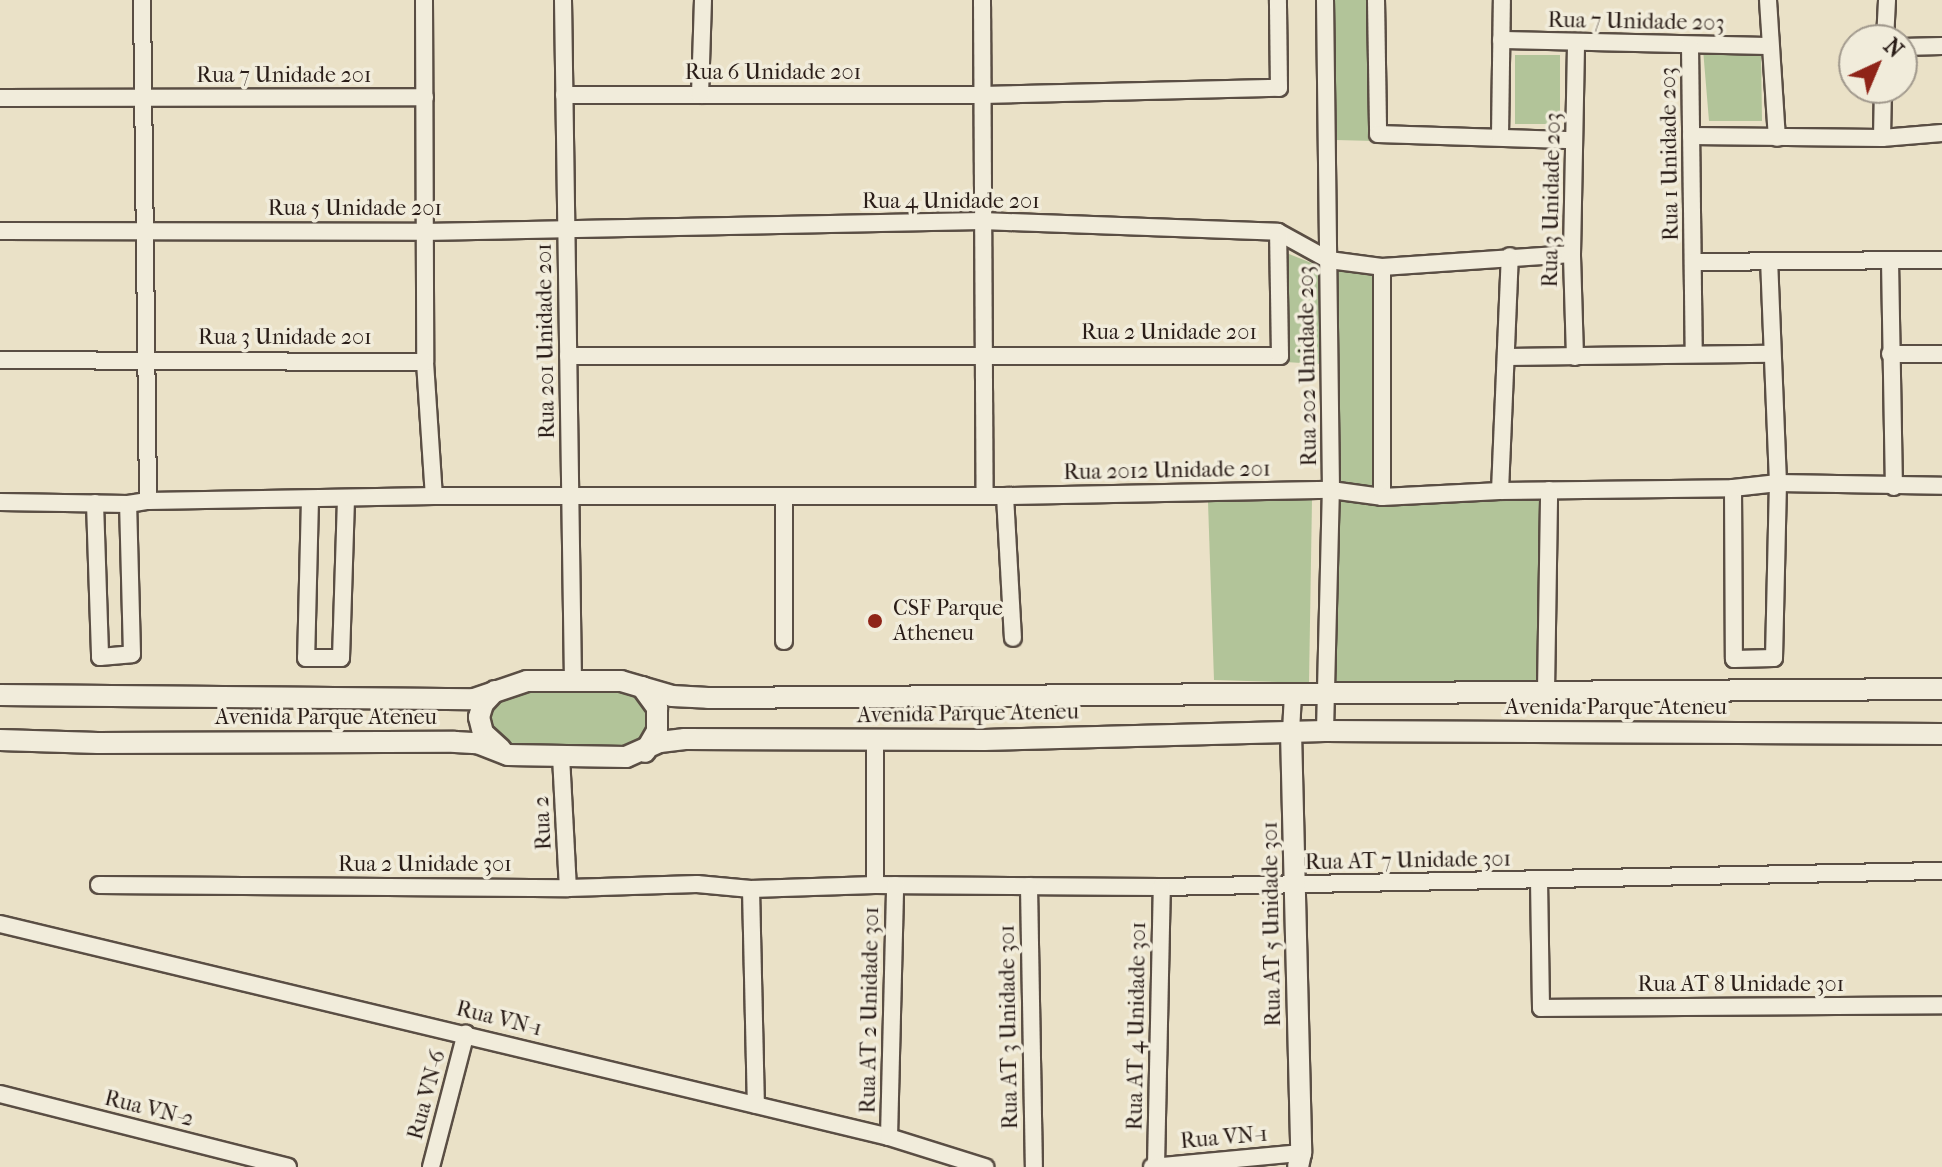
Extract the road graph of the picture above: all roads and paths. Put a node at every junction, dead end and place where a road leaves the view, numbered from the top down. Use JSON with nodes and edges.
{"nodes":[{"id":1,"x":142,"y":0,"type":"edge"},
{"id":2,"x":424,"y":0,"type":"edge"},
{"id":3,"x":563,"y":0,"type":"edge"},
{"id":4,"x":703,"y":0,"type":"edge"},
{"id":5,"x":982,"y":0,"type":"edge"},
{"id":6,"x":1278,"y":0,"type":"edge"},
{"id":7,"x":1325,"y":0,"type":"edge"},
{"id":8,"x":1376,"y":0,"type":"edge"},
{"id":9,"x":1502,"y":0,"type":"edge"},
{"id":10,"x":1768,"y":0,"type":"edge"},
{"id":11,"x":1887,"y":0,"type":"edge"},
{"id":12,"x":1886,"y":24,"type":"edge"},
{"id":13,"x":1501,"y":40,"type":"junction"},
{"id":14,"x":1576,"y":44,"type":"junction"},
{"id":15,"x":1690,"y":46,"type":"junction"},
{"id":16,"x":1770,"y":46,"type":"junction"},
{"id":17,"x":1942,"y":46,"type":"edge"},
{"id":18,"x":1918,"y":47,"type":"edge"},
{"id":19,"x":564,"y":95,"type":"junction"},
{"id":20,"x":700,"y":95,"type":"junction"},
{"id":21,"x":982,"y":95,"type":"junction"},
{"id":22,"x":425,"y":97,"type":"junction"},
{"id":23,"x":0,"y":98,"type":"edge"},
{"id":24,"x":142,"y":99,"type":"junction"},
{"id":25,"x":1883,"y":104,"type":"edge"},
{"id":26,"x":1942,"y":133,"type":"edge"},
{"id":27,"x":1500,"y":136,"type":"junction"},
{"id":28,"x":1691,"y":136,"type":"junction"},
{"id":29,"x":1777,"y":138,"type":"junction"},
{"id":30,"x":1882,"y":138,"type":"junction"},
{"id":31,"x":1574,"y":140,"type":"junction"},
{"id":32,"x":982,"y":221,"type":"junction"},
{"id":33,"x":143,"y":230,"type":"junction"},
{"id":34,"x":566,"y":230,"type":"junction"},
{"id":35,"x":0,"y":231,"type":"edge"},
{"id":36,"x":423,"y":232,"type":"junction"},
{"id":37,"x":1278,"y":232,"type":"junction"},
{"id":38,"x":1572,"y":254,"type":"junction"},
{"id":39,"x":1510,"y":256,"type":"junction"},
{"id":40,"x":1329,"y":260,"type":"junction"},
{"id":41,"x":1942,"y":260,"type":"edge"},
{"id":42,"x":1890,"y":261,"type":"junction"},
{"id":43,"x":1693,"y":262,"type":"junction"},
{"id":44,"x":1769,"y":263,"type":"junction"},
{"id":45,"x":1382,"y":267,"type":"junction"},
{"id":46,"x":982,"y":353,"type":"junction"},
{"id":47,"x":1694,"y":353,"type":"junction"},
{"id":48,"x":1771,"y":354,"type":"junction"},
{"id":49,"x":1890,"y":354,"type":"junction"},
{"id":50,"x":1942,"y":354,"type":"edge"},
{"id":51,"x":568,"y":356,"type":"junction"},
{"id":52,"x":1507,"y":357,"type":"junction"},
{"id":53,"x":1575,"y":357,"type":"junction"},
{"id":54,"x":144,"y":359,"type":"junction"},
{"id":55,"x":0,"y":360,"type":"edge"},
{"id":56,"x":425,"y":362,"type":"junction"},
{"id":57,"x":1778,"y":483,"type":"junction"},
{"id":58,"x":1942,"y":486,"type":"edge"},
{"id":59,"x":1894,"y":487,"type":"junction"},
{"id":60,"x":1733,"y":488,"type":"junction"},
{"id":61,"x":1331,"y":490,"type":"junction"},
{"id":62,"x":1549,"y":490,"type":"junction"},
{"id":63,"x":1500,"y":491,"type":"junction"},
{"id":64,"x":985,"y":494,"type":"junction"},
{"id":65,"x":434,"y":496,"type":"junction"},
{"id":66,"x":784,"y":496,"type":"junction"},
{"id":67,"x":1005,"y":496,"type":"junction"},
{"id":68,"x":571,"y":497,"type":"junction"},
{"id":69,"x":1382,"y":497,"type":"junction"},
{"id":70,"x":310,"y":499,"type":"junction"},
{"id":71,"x":346,"y":500,"type":"junction"},
{"id":72,"x":148,"y":501,"type":"junction"},
{"id":73,"x":0,"y":502,"type":"edge"},
{"id":74,"x":95,"y":503,"type":"junction"},
{"id":75,"x":128,"y":504,"type":"junction"},
{"id":76,"x":1013,"y":638,"type":"dead end"},
{"id":77,"x":784,"y":641,"type":"dead end"},
{"id":78,"x":573,"y":681,"type":"junction"},
{"id":79,"x":642,"y":687,"type":"junction"},
{"id":80,"x":498,"y":688,"type":"junction"},
{"id":81,"x":1942,"y":689,"type":"edge"},
{"id":82,"x":1546,"y":691,"type":"junction"},
{"id":83,"x":1324,"y":693,"type":"junction"},
{"id":84,"x":1293,"y":694,"type":"junction"},
{"id":85,"x":0,"y":695,"type":"edge"},
{"id":86,"x":1325,"y":731,"type":"junction"},
{"id":87,"x":1291,"y":732,"type":"junction"},
{"id":88,"x":1942,"y":734,"type":"edge"},
{"id":89,"x":0,"y":740,"type":"edge"},
{"id":90,"x":875,"y":740,"type":"junction"},
{"id":91,"x":645,"y":752,"type":"junction"},
{"id":92,"x":508,"y":755,"type":"junction"},
{"id":93,"x":561,"y":756,"type":"junction"},
{"id":94,"x":1942,"y":871,"type":"edge"},
{"id":95,"x":1539,"y":880,"type":"junction"},
{"id":96,"x":99,"y":885,"type":"dead end"},
{"id":97,"x":875,"y":885,"type":"junction"},
{"id":98,"x":895,"y":885,"type":"junction"},
{"id":99,"x":1296,"y":885,"type":"junction"},
{"id":100,"x":1029,"y":886,"type":"junction"},
{"id":101,"x":1162,"y":887,"type":"junction"},
{"id":102,"x":568,"y":888,"type":"junction"},
{"id":103,"x":751,"y":889,"type":"junction"},
{"id":104,"x":0,"y":924,"type":"edge"},
{"id":105,"x":1942,"y":1005,"type":"edge"},
{"id":106,"x":466,"y":1033,"type":"junction"},
{"id":107,"x":0,"y":1094,"type":"edge"},
{"id":108,"x":756,"y":1105,"type":"junction"},
{"id":109,"x":889,"y":1137,"type":"junction"},
{"id":110,"x":1299,"y":1160,"type":"edge"},
{"id":111,"x":288,"y":1167,"type":"edge"},
{"id":112,"x":431,"y":1167,"type":"edge"},
{"id":113,"x":985,"y":1167,"type":"edge"},
{"id":114,"x":1034,"y":1167,"type":"edge"},
{"id":115,"x":1154,"y":1167,"type":"edge"}],
"edges":[{"from":1,"to":24,"type":"street"},
{"from":2,"to":22,"type":"street"},
{"from":3,"to":19,"type":"street","name":"Rua 201 Unidade 201"},
{"from":4,"to":20,"type":"street"},
{"from":5,"to":21,"type":"street"},
{"from":6,"to":21,"type":"street","name":"Rua 6 Unidade 201"},
{"from":7,"to":40,"type":"street","name":"Rua 202 Unidade 203"},
{"from":8,"to":27,"type":"street"},
{"from":9,"to":13,"type":"street"},
{"from":10,"to":16,"type":"street"},
{"from":11,"to":12,"type":"street"},
{"from":13,"to":14,"type":"street","name":"Rua 7 Unidade 203"},
{"from":13,"to":27,"type":"street"},
{"from":14,"to":15,"type":"street","name":"Rua 7 Unidade 203"},
{"from":14,"to":31,"type":"street","name":"Rua 3 Unidade 203"},
{"from":15,"to":16,"type":"street","name":"Rua 7 Unidade 203"},
{"from":15,"to":28,"type":"street","name":"Rua 1 Unidade 203"},
{"from":16,"to":29,"type":"street"},
{"from":17,"to":18,"type":"street"},
{"from":19,"to":20,"type":"street","name":"Rua 6 Unidade 201"},
{"from":19,"to":34,"type":"street","name":"Rua 201 Unidade 201"},
{"from":20,"to":21,"type":"street","name":"Rua 6 Unidade 201"},
{"from":21,"to":32,"type":"street"},
{"from":22,"to":24,"type":"street","name":"Rua 7 Unidade 201"},
{"from":22,"to":36,"type":"street"},
{"from":23,"to":24,"type":"street","name":"Rua 7 Unidade 201"},
{"from":24,"to":33,"type":"street"},
{"from":25,"to":30,"type":"street"},
{"from":26,"to":30,"type":"street"},
{"from":27,"to":31,"type":"street"},
{"from":28,"to":29,"type":"street"},
{"from":28,"to":43,"type":"street","name":"Rua 1 Unidade 203"},
{"from":29,"to":30,"type":"street"},
{"from":31,"to":38,"type":"street","name":"Rua 3 Unidade 203"},
{"from":32,"to":34,"type":"street","name":"Rua 4 Unidade 201"},
{"from":32,"to":37,"type":"street","name":"Rua 4 Unidade 201"},
{"from":32,"to":46,"type":"street"},
{"from":33,"to":35,"type":"street","name":"Rua 5 Unidade 201"},
{"from":33,"to":36,"type":"street","name":"Rua 5 Unidade 201"},
{"from":33,"to":54,"type":"street"},
{"from":34,"to":36,"type":"street","name":"Rua 5 Unidade 201"},
{"from":34,"to":51,"type":"street","name":"Rua 201 Unidade 201"},
{"from":36,"to":56,"type":"street"},
{"from":37,"to":40,"type":"street","name":"Rua 4 Unidade 201"},
{"from":37,"to":46,"type":"street","name":"Rua 2 Unidade 201"},
{"from":38,"to":39,"type":"street"},
{"from":38,"to":53,"type":"street","name":"Rua 3 Unidade 203"},
{"from":39,"to":45,"type":"street"},
{"from":39,"to":52,"type":"street","name":"Rua 3 Unidade 203"},
{"from":40,"to":45,"type":"street"},
{"from":40,"to":61,"type":"street","name":"Rua 202 Unidade 203"},
{"from":41,"to":42,"type":"street","name":"Rua 1 Unidade 203"},
{"from":42,"to":44,"type":"street","name":"Rua 1 Unidade 203"},
{"from":42,"to":49,"type":"street"},
{"from":43,"to":44,"type":"street","name":"Rua 1 Unidade 203"},
{"from":43,"to":47,"type":"street","name":"Rua 1 Unidade 203"},
{"from":44,"to":48,"type":"street"},
{"from":45,"to":69,"type":"street"},
{"from":46,"to":51,"type":"street","name":"Rua 2 Unidade 201"},
{"from":46,"to":64,"type":"street"},
{"from":47,"to":48,"type":"street"},
{"from":47,"to":53,"type":"street"},
{"from":48,"to":57,"type":"street"},
{"from":49,"to":50,"type":"street"},
{"from":49,"to":59,"type":"street"},
{"from":51,"to":68,"type":"street","name":"Rua 201 Unidade 201"},
{"from":52,"to":53,"type":"street"},
{"from":52,"to":63,"type":"street","name":"Rua 3 Unidade 203"},
{"from":54,"to":55,"type":"street","name":"Rua 3 Unidade 201"},
{"from":54,"to":56,"type":"street","name":"Rua 3 Unidade 201"},
{"from":54,"to":72,"type":"street"},
{"from":56,"to":65,"type":"street"},
{"from":57,"to":59,"type":"street","name":"Rua 2012 Unidade 201"},
{"from":57,"to":60,"type":"street","name":"Rua 2012 Unidade 201"},
{"from":57,"to":60,"type":"street"},
{"from":58,"to":59,"type":"street","name":"Rua 2012 Unidade 201"},
{"from":60,"to":62,"type":"street","name":"Rua 2012 Unidade 201"},
{"from":61,"to":67,"type":"street","name":"Rua 2012 Unidade 201"},
{"from":61,"to":69,"type":"street","name":"Rua 2012 Unidade 201"},
{"from":61,"to":83,"type":"street","name":"Rua 202 Unidade 203"},
{"from":62,"to":63,"type":"street","name":"Rua 2012 Unidade 201"},
{"from":62,"to":82,"type":"street"},
{"from":63,"to":69,"type":"street","name":"Rua 2012 Unidade 201"},
{"from":64,"to":66,"type":"street","name":"Rua 2012 Unidade 201"},
{"from":64,"to":67,"type":"street","name":"Rua 2012 Unidade 201"},
{"from":65,"to":68,"type":"street","name":"Rua 2012 Unidade 201"},
{"from":65,"to":71,"type":"street","name":"Rua 2012 Unidade 201"},
{"from":66,"to":68,"type":"street","name":"Rua 2012 Unidade 201"},
{"from":66,"to":77,"type":"street"},
{"from":67,"to":76,"type":"street"},
{"from":68,"to":78,"type":"street","name":"Rua 201 Unidade 201"},
{"from":70,"to":71,"type":"street","name":"Rua 2012 Unidade 201"},
{"from":70,"to":71,"type":"street"},
{"from":70,"to":72,"type":"street","name":"Rua 2012 Unidade 201"},
{"from":72,"to":75,"type":"street","name":"Rua 2012 Unidade 201"},
{"from":73,"to":74,"type":"street","name":"Rua 2012 Unidade 201"},
{"from":74,"to":75,"type":"street","name":"Rua 2012 Unidade 201"},
{"from":74,"to":75,"type":"street"},
{"from":78,"to":79,"type":"street","name":"Avenida Parque Ateneu"},
{"from":78,"to":80,"type":"street","name":"Avenida Parque Ateneu"},
{"from":79,"to":84,"type":"street","name":"Avenida Parque Ateneu"},
{"from":79,"to":91,"type":"street"},
{"from":80,"to":85,"type":"street","name":"Avenida Parque Ateneu"},
{"from":80,"to":92,"type":"street"},
{"from":81,"to":82,"type":"street","name":"Avenida Parque Ateneu"},
{"from":82,"to":83,"type":"street","name":"Avenida Parque Ateneu"},
{"from":83,"to":84,"type":"street","name":"Avenida Parque Ateneu"},
{"from":83,"to":86,"type":"street","name":"Rua 202 Unidade 203"},
{"from":84,"to":87,"type":"street","name":"Rua AT 5 Unidade 301"},
{"from":86,"to":87,"type":"street","name":"Avenida Parque Ateneu"},
{"from":86,"to":88,"type":"street","name":"Avenida Parque Ateneu"},
{"from":87,"to":90,"type":"street","name":"Avenida Parque Ateneu"},
{"from":87,"to":99,"type":"street","name":"Rua AT 5 Unidade 301"},
{"from":89,"to":92,"type":"street","name":"Avenida Parque Ateneu"},
{"from":90,"to":91,"type":"street","name":"Avenida Parque Ateneu"},
{"from":90,"to":97,"type":"street"},
{"from":91,"to":93,"type":"street","name":"Avenida Parque Ateneu"},
{"from":92,"to":93,"type":"street","name":"Avenida Parque Ateneu"},
{"from":93,"to":102,"type":"street","name":"Rua 2"},
{"from":94,"to":95,"type":"street","name":"Rua AT 7 Unidade 301"},
{"from":95,"to":99,"type":"street","name":"Rua AT 7 Unidade 301"},
{"from":95,"to":105,"type":"street","name":"Rua AT 8 Unidade 301"},
{"from":96,"to":102,"type":"street","name":"Rua 2 Unidade 301"},
{"from":97,"to":98,"type":"street","name":"Rua AT 7 Unidade 301"},
{"from":97,"to":103,"type":"street","name":"Rua AT 7 Unidade 301"},
{"from":98,"to":100,"type":"street","name":"Rua AT 7 Unidade 301"},
{"from":98,"to":109,"type":"street","name":"Rua AT 2 Unidade 301"},
{"from":99,"to":101,"type":"street","name":"Rua AT 7 Unidade 301"},
{"from":99,"to":110,"type":"street","name":"Rua AT 5 Unidade 301"},
{"from":100,"to":101,"type":"street","name":"Rua AT 7 Unidade 301"},
{"from":100,"to":114,"type":"street","name":"Rua AT 3 Unidade 301"},
{"from":101,"to":115,"type":"street","name":"Rua AT 4 Unidade 301"},
{"from":102,"to":103,"type":"street","name":"Rua 2 Unidade 301"},
{"from":103,"to":108,"type":"street"},
{"from":104,"to":106,"type":"street","name":"Rua VN-1"},
{"from":106,"to":108,"type":"street","name":"Rua VN-1"},
{"from":106,"to":112,"type":"street","name":"Rua VN-6"},
{"from":107,"to":111,"type":"street","name":"Rua VN-2"},
{"from":108,"to":109,"type":"street","name":"Rua VN-1"},
{"from":109,"to":113,"type":"street","name":"Rua VN-1"},
{"from":110,"to":115,"type":"street","name":"Rua VN-1"}]}
